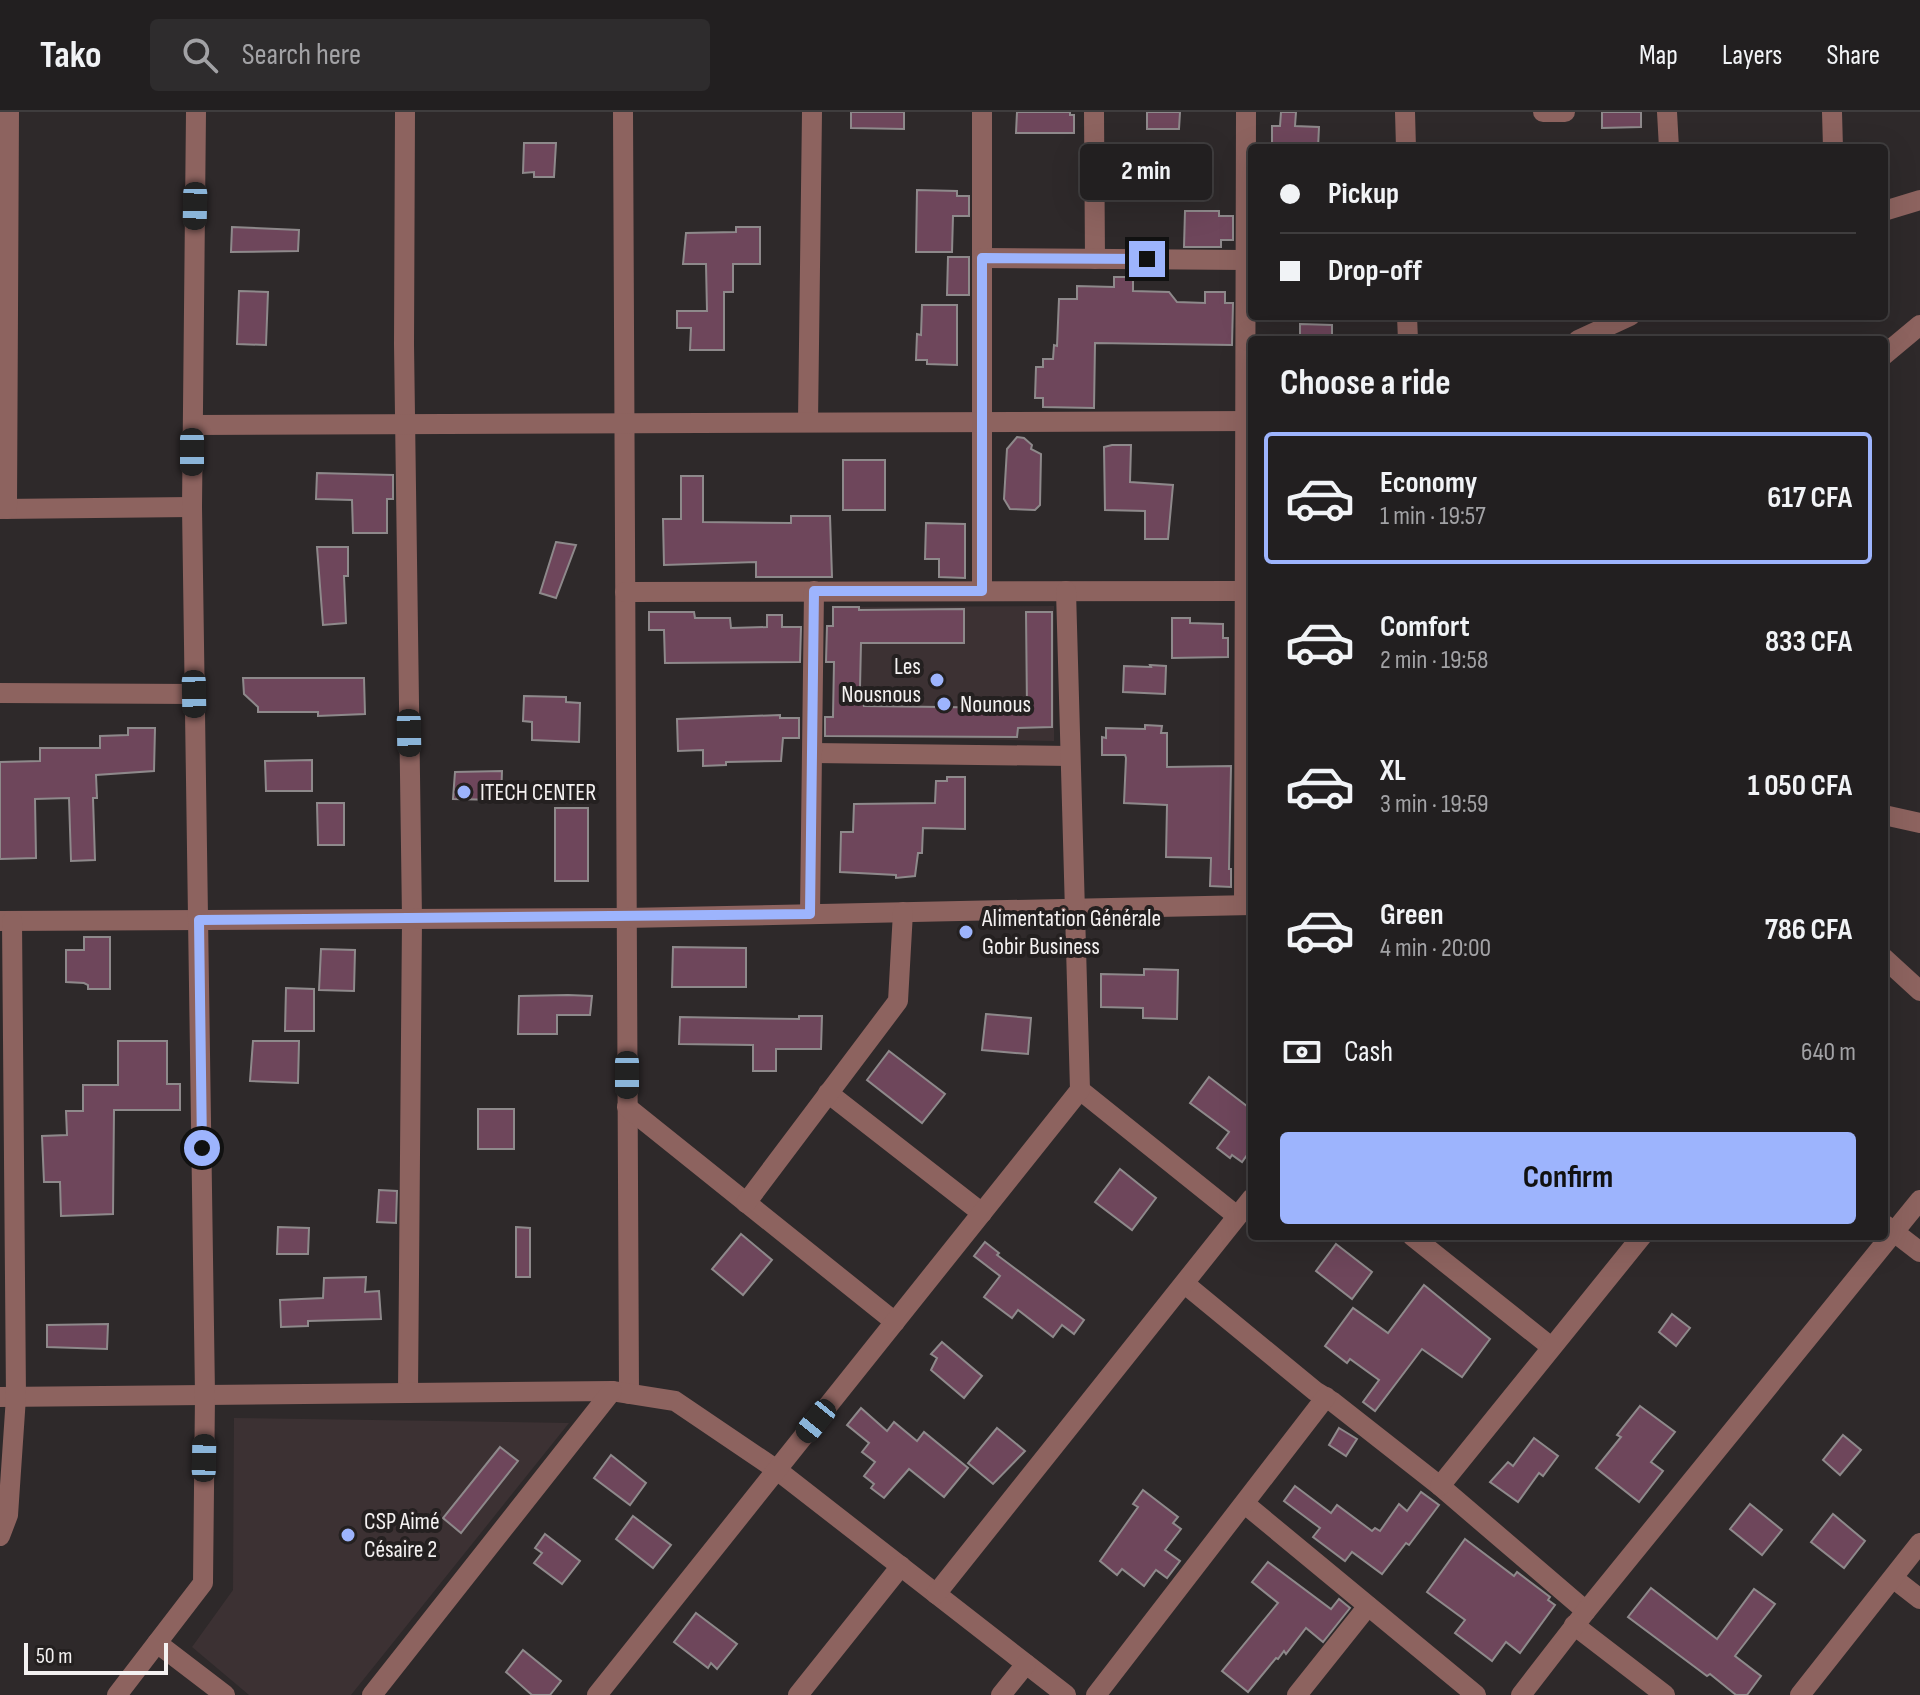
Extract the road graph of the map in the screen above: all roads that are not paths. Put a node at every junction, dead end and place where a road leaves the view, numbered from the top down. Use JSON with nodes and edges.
{"nodes":[{"id":1,"x":9,"y":112,"type":"edge"},
{"id":2,"x":196,"y":112,"type":"edge"},
{"id":3,"x":405,"y":112,"type":"edge"},
{"id":4,"x":623,"y":112,"type":"edge"},
{"id":5,"x":812,"y":112,"type":"edge"},
{"id":6,"x":982,"y":112,"type":"edge"},
{"id":7,"x":1094,"y":112,"type":"edge"},
{"id":8,"x":1246,"y":112,"type":"edge"},
{"id":9,"x":1405,"y":112,"type":"edge"},
{"id":10,"x":1543,"y":112,"type":"edge"},
{"id":11,"x":1565,"y":112,"type":"edge"},
{"id":12,"x":1667,"y":112,"type":"edge"},
{"id":13,"x":1832,"y":112,"type":"edge"},
{"id":14,"x":1406,"y":144,"type":"edge"},
{"id":15,"x":1669,"y":144,"type":"edge"},
{"id":16,"x":1833,"y":144,"type":"edge"},
{"id":17,"x":1920,"y":200,"type":"edge"},
{"id":18,"x":1888,"y":210,"type":"edge"},
{"id":19,"x":982,"y":258,"type":"junction"},
{"id":20,"x":1095,"y":259,"type":"junction"},
{"id":21,"x":1246,"y":260,"type":"junction"},
{"id":22,"x":1621,"y":320,"type":"edge"},
{"id":23,"x":1920,"y":325,"type":"edge"},
{"id":24,"x":1587,"y":336,"type":"edge"},
{"id":25,"x":1888,"y":352,"type":"edge"},
{"id":26,"x":1248,"y":367,"type":"edge"},
{"id":27,"x":1248,"y":421,"type":"edge"},
{"id":28,"x":808,"y":422,"type":"junction"},
{"id":29,"x":982,"y":422,"type":"junction"},
{"id":30,"x":624,"y":423,"type":"junction"},
{"id":31,"x":405,"y":424,"type":"junction"},
{"id":32,"x":193,"y":425,"type":"junction"},
{"id":33,"x":1248,"y":478,"type":"edge"},
{"id":34,"x":192,"y":507,"type":"junction"},
{"id":35,"x":4,"y":509,"type":"edge"},
{"id":36,"x":814,"y":591,"type":"junction"},
{"id":37,"x":982,"y":591,"type":"junction"},
{"id":38,"x":1066,"y":591,"type":"junction"},
{"id":39,"x":1246,"y":591,"type":"junction"},
{"id":40,"x":625,"y":592,"type":"junction"},
{"id":41,"x":0,"y":693,"type":"edge"},
{"id":42,"x":194,"y":694,"type":"junction"},
{"id":43,"x":813,"y":753,"type":"junction"},
{"id":44,"x":1070,"y":756,"type":"junction"},
{"id":45,"x":1888,"y":816,"type":"edge"},
{"id":46,"x":1920,"y":824,"type":"edge"},
{"id":47,"x":1888,"y":826,"type":"edge"},
{"id":48,"x":1248,"y":905,"type":"edge"},
{"id":49,"x":1075,"y":908,"type":"junction"},
{"id":50,"x":903,"y":912,"type":"junction"},
{"id":51,"x":810,"y":914,"type":"junction"},
{"id":52,"x":626,"y":918,"type":"junction"},
{"id":53,"x":412,"y":919,"type":"junction"},
{"id":54,"x":199,"y":920,"type":"junction"},
{"id":55,"x":6,"y":921,"type":"edge"},
{"id":56,"x":1888,"y":963,"type":"edge"},
{"id":57,"x":1920,"y":991,"type":"edge"},
{"id":58,"x":1080,"y":1090,"type":"junction"},
{"id":59,"x":828,"y":1093,"type":"junction"},
{"id":60,"x":627,"y":1107,"type":"junction"},
{"id":61,"x":1920,"y":1200,"type":"edge"},
{"id":62,"x":746,"y":1203,"type":"junction"},
{"id":63,"x":1248,"y":1203,"type":"edge"},
{"id":64,"x":982,"y":1213,"type":"junction"},
{"id":65,"x":1237,"y":1216,"type":"junction"},
{"id":66,"x":1889,"y":1228,"type":"edge"},
{"id":67,"x":1639,"y":1240,"type":"edge"},
{"id":68,"x":1879,"y":1240,"type":"edge"},
{"id":69,"x":1435,"y":1243,"type":"edge"},
{"id":70,"x":1920,"y":1252,"type":"edge"},
{"id":71,"x":1185,"y":1284,"type":"junction"},
{"id":72,"x":895,"y":1322,"type":"junction"},
{"id":73,"x":1550,"y":1346,"type":"junction"},
{"id":74,"x":408,"y":1393,"type":"junction"},
{"id":75,"x":620,"y":1393,"type":"junction"},
{"id":76,"x":205,"y":1395,"type":"junction"},
{"id":77,"x":8,"y":1397,"type":"edge"},
{"id":78,"x":1326,"y":1397,"type":"junction"},
{"id":79,"x":777,"y":1470,"type":"junction"},
{"id":80,"x":1440,"y":1486,"type":"junction"},
{"id":81,"x":1245,"y":1504,"type":"junction"},
{"id":82,"x":0,"y":1536,"type":"edge"},
{"id":83,"x":1920,"y":1543,"type":"edge"},
{"id":84,"x":901,"y":1566,"type":"junction"},
{"id":85,"x":1893,"y":1578,"type":"junction"},
{"id":86,"x":936,"y":1594,"type":"junction"},
{"id":87,"x":1920,"y":1599,"type":"edge"},
{"id":88,"x":1368,"y":1606,"type":"junction"},
{"id":89,"x":1580,"y":1618,"type":"junction"},
{"id":90,"x":157,"y":1643,"type":"junction"},
{"id":91,"x":1026,"y":1664,"type":"junction"},
{"id":92,"x":117,"y":1695,"type":"edge"},
{"id":93,"x":225,"y":1695,"type":"edge"},
{"id":94,"x":372,"y":1695,"type":"edge"},
{"id":95,"x":597,"y":1695,"type":"edge"},
{"id":96,"x":798,"y":1695,"type":"edge"},
{"id":97,"x":1001,"y":1695,"type":"edge"},
{"id":98,"x":1066,"y":1695,"type":"edge"},
{"id":99,"x":1096,"y":1695,"type":"edge"},
{"id":100,"x":1297,"y":1695,"type":"edge"},
{"id":101,"x":1476,"y":1695,"type":"edge"},
{"id":102,"x":1521,"y":1695,"type":"edge"},
{"id":103,"x":1665,"y":1695,"type":"edge"},
{"id":104,"x":1800,"y":1695,"type":"edge"}],
"edges":[{"from":1,"to":35,"type":"street"},
{"from":2,"to":32,"type":"street"},
{"from":3,"to":31,"type":"street"},
{"from":4,"to":30,"type":"street"},
{"from":5,"to":28,"type":"street"},
{"from":6,"to":19,"type":"street"},
{"from":7,"to":20,"type":"street"},
{"from":8,"to":21,"type":"street"},
{"from":9,"to":14,"type":"street"},
{"from":10,"to":11,"type":"street"},
{"from":12,"to":15,"type":"street"},
{"from":13,"to":16,"type":"street"},
{"from":17,"to":18,"type":"street"},
{"from":19,"to":20,"type":"street"},
{"from":19,"to":29,"type":"street"},
{"from":20,"to":21,"type":"street"},
{"from":21,"to":26,"type":"street"},
{"from":22,"to":24,"type":"street"},
{"from":23,"to":25,"type":"street"},
{"from":27,"to":29,"type":"street"},
{"from":28,"to":29,"type":"street"},
{"from":28,"to":30,"type":"street"},
{"from":29,"to":37,"type":"street"},
{"from":30,"to":31,"type":"street"},
{"from":30,"to":40,"type":"street"},
{"from":31,"to":32,"type":"street"},
{"from":31,"to":53,"type":"street"},
{"from":32,"to":34,"type":"street"},
{"from":33,"to":39,"type":"street"},
{"from":34,"to":35,"type":"street"},
{"from":34,"to":42,"type":"street"},
{"from":36,"to":37,"type":"street"},
{"from":36,"to":40,"type":"street"},
{"from":36,"to":43,"type":"street"},
{"from":37,"to":38,"type":"street"},
{"from":38,"to":39,"type":"street"},
{"from":38,"to":44,"type":"street"},
{"from":39,"to":48,"type":"street"},
{"from":40,"to":52,"type":"street"},
{"from":41,"to":42,"type":"street"},
{"from":42,"to":54,"type":"street"},
{"from":43,"to":44,"type":"street"},
{"from":43,"to":51,"type":"street"},
{"from":44,"to":49,"type":"street"},
{"from":45,"to":46,"type":"street"},
{"from":46,"to":47,"type":"street"},
{"from":48,"to":49,"type":"street"},
{"from":49,"to":50,"type":"street"},
{"from":49,"to":58,"type":"street"},
{"from":50,"to":51,"type":"street"},
{"from":50,"to":59,"type":"street"},
{"from":51,"to":52,"type":"street"},
{"from":52,"to":53,"type":"street"},
{"from":52,"to":60,"type":"street"},
{"from":53,"to":54,"type":"street"},
{"from":53,"to":74,"type":"street"},
{"from":54,"to":55,"type":"street"},
{"from":54,"to":76,"type":"street"},
{"from":55,"to":77,"type":"street"},
{"from":56,"to":57,"type":"street"},
{"from":58,"to":64,"type":"street"},
{"from":58,"to":65,"type":"street"},
{"from":59,"to":62,"type":"street"},
{"from":59,"to":64,"type":"street"},
{"from":60,"to":62,"type":"street"},
{"from":60,"to":75,"type":"street"},
{"from":61,"to":66,"type":"street"},
{"from":62,"to":72,"type":"street"},
{"from":63,"to":65,"type":"street"},
{"from":64,"to":72,"type":"street"},
{"from":65,"to":71,"type":"street"},
{"from":66,"to":70,"type":"street"},
{"from":67,"to":73,"type":"street"},
{"from":68,"to":89,"type":"street"},
{"from":69,"to":73,"type":"street"},
{"from":71,"to":78,"type":"street"},
{"from":71,"to":86,"type":"street"},
{"from":72,"to":79,"type":"street"},
{"from":73,"to":80,"type":"street"},
{"from":74,"to":75,"type":"street"},
{"from":74,"to":76,"type":"street"},
{"from":75,"to":79,"type":"street"},
{"from":75,"to":94,"type":"street"},
{"from":76,"to":77,"type":"street"},
{"from":76,"to":90,"type":"street"},
{"from":77,"to":82,"type":"street"},
{"from":78,"to":80,"type":"street"},
{"from":78,"to":81,"type":"street"},
{"from":79,"to":84,"type":"street"},
{"from":79,"to":95,"type":"street"},
{"from":80,"to":89,"type":"street"},
{"from":81,"to":88,"type":"street"},
{"from":81,"to":99,"type":"street"},
{"from":83,"to":85,"type":"street"},
{"from":84,"to":86,"type":"street"},
{"from":84,"to":96,"type":"street"},
{"from":85,"to":87,"type":"street"},
{"from":85,"to":104,"type":"street"},
{"from":86,"to":91,"type":"street"},
{"from":88,"to":100,"type":"street"},
{"from":88,"to":101,"type":"street"},
{"from":89,"to":102,"type":"street"},
{"from":89,"to":103,"type":"street"},
{"from":90,"to":92,"type":"street"},
{"from":90,"to":93,"type":"street"},
{"from":91,"to":97,"type":"street"},
{"from":91,"to":98,"type":"street"}]}
